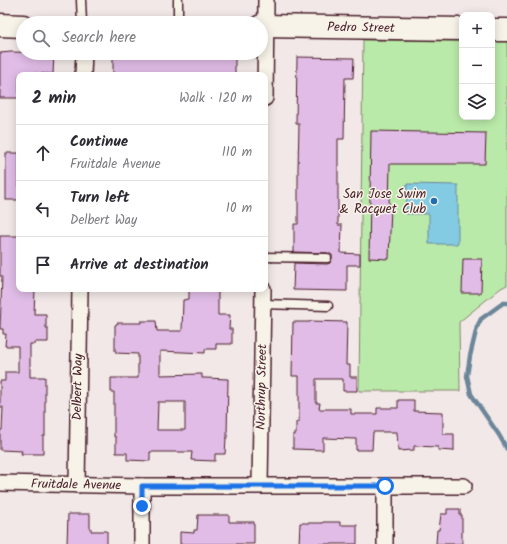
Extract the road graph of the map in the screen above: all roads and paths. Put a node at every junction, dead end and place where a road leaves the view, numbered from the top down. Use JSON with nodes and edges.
{"nodes":[{"id":1,"x":81,"y":0,"type":"edge"},
{"id":2,"x":178,"y":0,"type":"edge"},
{"id":3,"x":266,"y":0,"type":"edge"},
{"id":4,"x":82,"y":16,"type":"edge"},
{"id":5,"x":178,"y":16,"type":"edge"},
{"id":6,"x":264,"y":16,"type":"edge"},
{"id":7,"x":0,"y":25,"type":"edge"},
{"id":8,"x":16,"y":26,"type":"edge"},
{"id":9,"x":268,"y":26,"type":"edge"},
{"id":10,"x":459,"y":29,"type":"edge"},
{"id":11,"x":495,"y":30,"type":"edge"},
{"id":12,"x":507,"y":30,"type":"edge"},
{"id":13,"x":84,"y":60,"type":"edge"},
{"id":14,"x":264,"y":60,"type":"edge"},
{"id":15,"x":83,"y":72,"type":"edge"},
{"id":16,"x":264,"y":72,"type":"edge"},
{"id":17,"x":268,"y":257,"type":"edge"},
{"id":18,"x":328,"y":258,"type":"dead end"},
{"id":19,"x":80,"y":292,"type":"edge"},
{"id":20,"x":263,"y":296,"type":"edge"},
{"id":21,"x":328,"y":306,"type":"dead end"},
{"id":22,"x":0,"y":483,"type":"edge"},
{"id":23,"x":77,"y":485,"type":"junction"},
{"id":24,"x":260,"y":485,"type":"junction"},
{"id":25,"x":142,"y":486,"type":"junction"},
{"id":26,"x":385,"y":486,"type":"junction"},
{"id":27,"x":464,"y":486,"type":"dead end"},
{"id":28,"x":142,"y":544,"type":"edge"},
{"id":29,"x":385,"y":544,"type":"edge"}],
"edges":[{"from":1,"to":4,"type":"lane"},
{"from":2,"to":5,"type":"lane"},
{"from":3,"to":6,"type":"street"},
{"from":7,"to":8,"type":"street"},
{"from":9,"to":10,"type":"street","name":"Pedro Street"},
{"from":11,"to":12,"type":"street"},
{"from":13,"to":15,"type":"street"},
{"from":14,"to":16,"type":"street"},
{"from":17,"to":18,"type":"lane"},
{"from":19,"to":23,"type":"street","name":"Delbert Way"},
{"from":20,"to":21,"type":"lane"},
{"from":20,"to":24,"type":"street","name":"Northrup Street"},
{"from":22,"to":23,"type":"street","name":"Fruitdale Avenue"},
{"from":23,"to":25,"type":"street","name":"Fruitdale Avenue"},
{"from":24,"to":25,"type":"street","name":"Fruitdale Avenue"},
{"from":24,"to":26,"type":"street","name":"Fruitdale Avenue"},
{"from":25,"to":28,"type":"street"},
{"from":26,"to":27,"type":"street","name":"Fruitdale Avenue"},
{"from":26,"to":29,"type":"street"}]}
